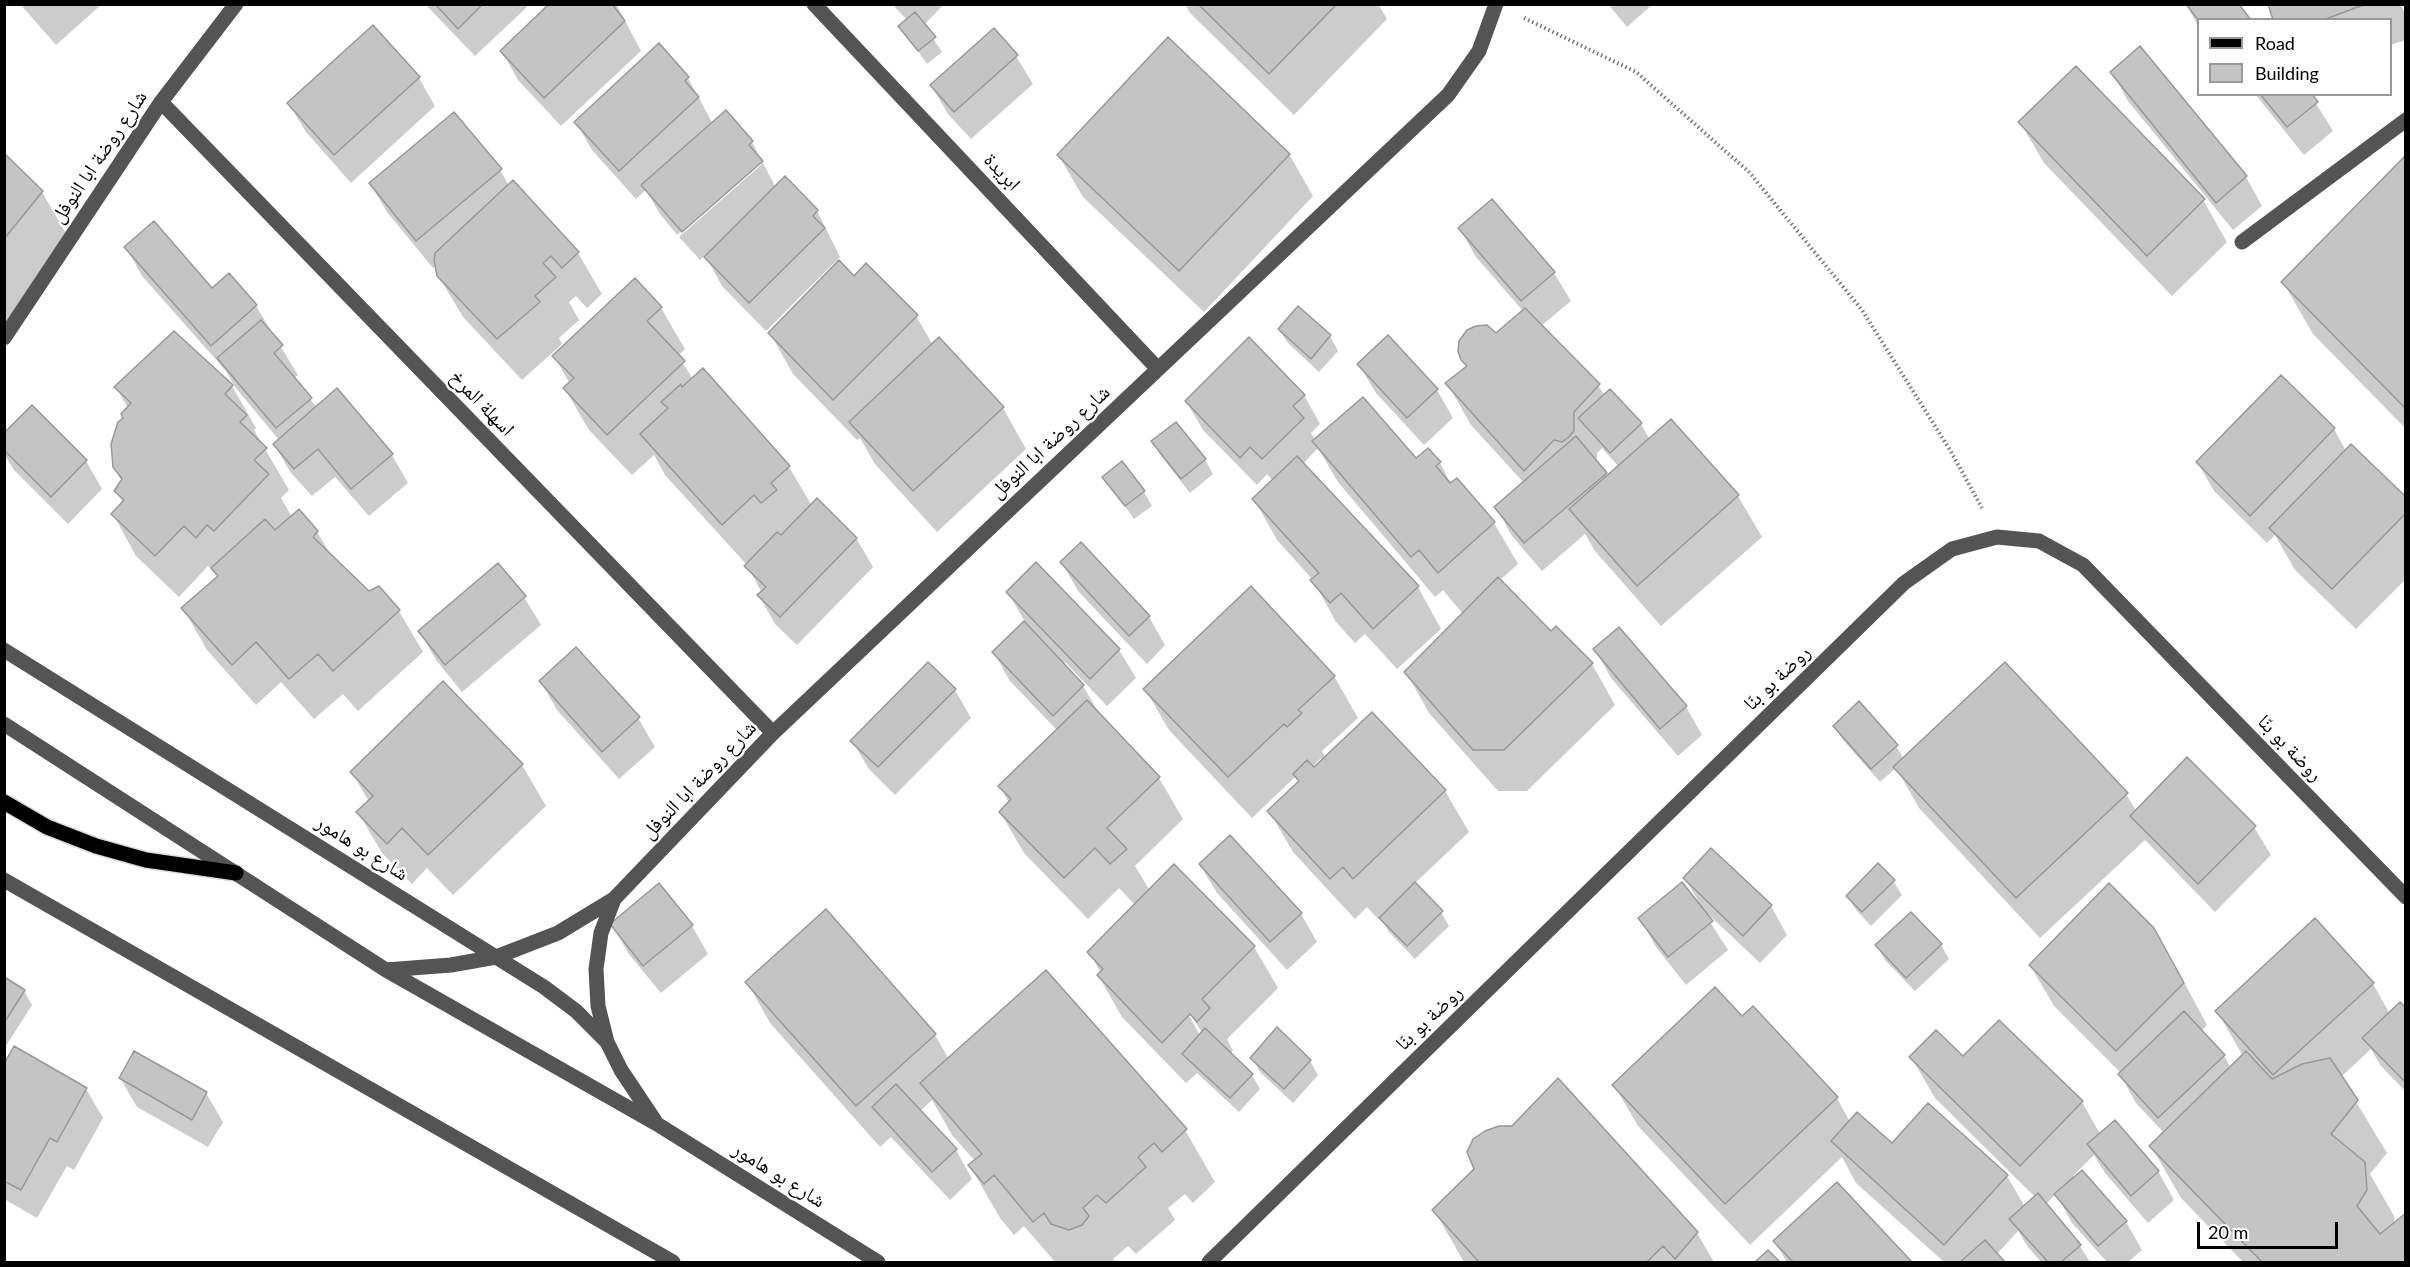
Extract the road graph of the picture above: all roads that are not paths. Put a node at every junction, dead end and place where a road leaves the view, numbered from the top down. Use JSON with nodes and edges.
{"nodes":[{"id":1,"x":236,"y":4,"type":"edge"},
{"id":2,"x":814,"y":4,"type":"edge"},
{"id":3,"x":1496,"y":5,"type":"edge"},
{"id":4,"x":161,"y":102,"type":"junction"},
{"id":5,"x":2406,"y":120,"type":"edge"},
{"id":6,"x":2242,"y":242,"type":"dead end"},
{"id":7,"x":4,"y":338,"type":"edge"},
{"id":8,"x":1158,"y":369,"type":"junction"},
{"id":9,"x":4,"y":650,"type":"edge"},
{"id":10,"x":4,"y":724,"type":"edge"},
{"id":11,"x":773,"y":733,"type":"junction"},
{"id":12,"x":4,"y":802,"type":"edge"},
{"id":13,"x":236,"y":873,"type":"junction"},
{"id":14,"x":4,"y":880,"type":"edge"},
{"id":15,"x":2405,"y":895,"type":"edge"},
{"id":16,"x":614,"y":898,"type":"junction"},
{"id":17,"x":496,"y":957,"type":"junction"},
{"id":18,"x":386,"y":970,"type":"junction"},
{"id":19,"x":607,"y":1042,"type":"junction"},
{"id":20,"x":657,"y":1124,"type":"junction"},
{"id":21,"x":673,"y":1263,"type":"edge"},
{"id":22,"x":878,"y":1263,"type":"edge"},
{"id":23,"x":1209,"y":1263,"type":"edge"}],
"edges":[{"from":1,"to":4,"type":"street","name":"شارع روضة ابا النوفل"},
{"from":2,"to":8,"type":"street","name":"ابريدة"},
{"from":3,"to":8,"type":"street","name":"شارع روضة ابا النوفل"},
{"from":4,"to":7,"type":"street","name":"شارع روضة ابا النوفل"},
{"from":4,"to":11,"type":"street","name":"اسهلة المرخ"},
{"from":5,"to":6,"type":"street"},
{"from":8,"to":11,"type":"street","name":"شارع روضة ابا النوفل"},
{"from":9,"to":17,"type":"street","name":"شارع بو هامور"},
{"from":10,"to":13,"type":"street","name":"شارع بو هامور"},
{"from":11,"to":16,"type":"street","name":"شارع روضة ابا النوفل"},
{"from":12,"to":13,"type":"main road"},
{"from":13,"to":18,"type":"street","name":"شارع بو هامور"},
{"from":14,"to":21,"type":"street"},
{"from":15,"to":23,"type":"street","name":"روضة بو بنّا"},
{"from":16,"to":17,"type":"street","name":"شارع روضة ابا النوفل"},
{"from":16,"to":19,"type":"street","name":"شارع روضة ابا النوفل"},
{"from":17,"to":18,"type":"street","name":"شارع روضة ابا النوفل"},
{"from":17,"to":19,"type":"street","name":"شارع بو هامور"},
{"from":18,"to":20,"type":"street","name":"شارع بو هامور"},
{"from":19,"to":20,"type":"street","name":"شارع بو هامور"},
{"from":20,"to":22,"type":"street","name":"شارع بو هامور"}]}
